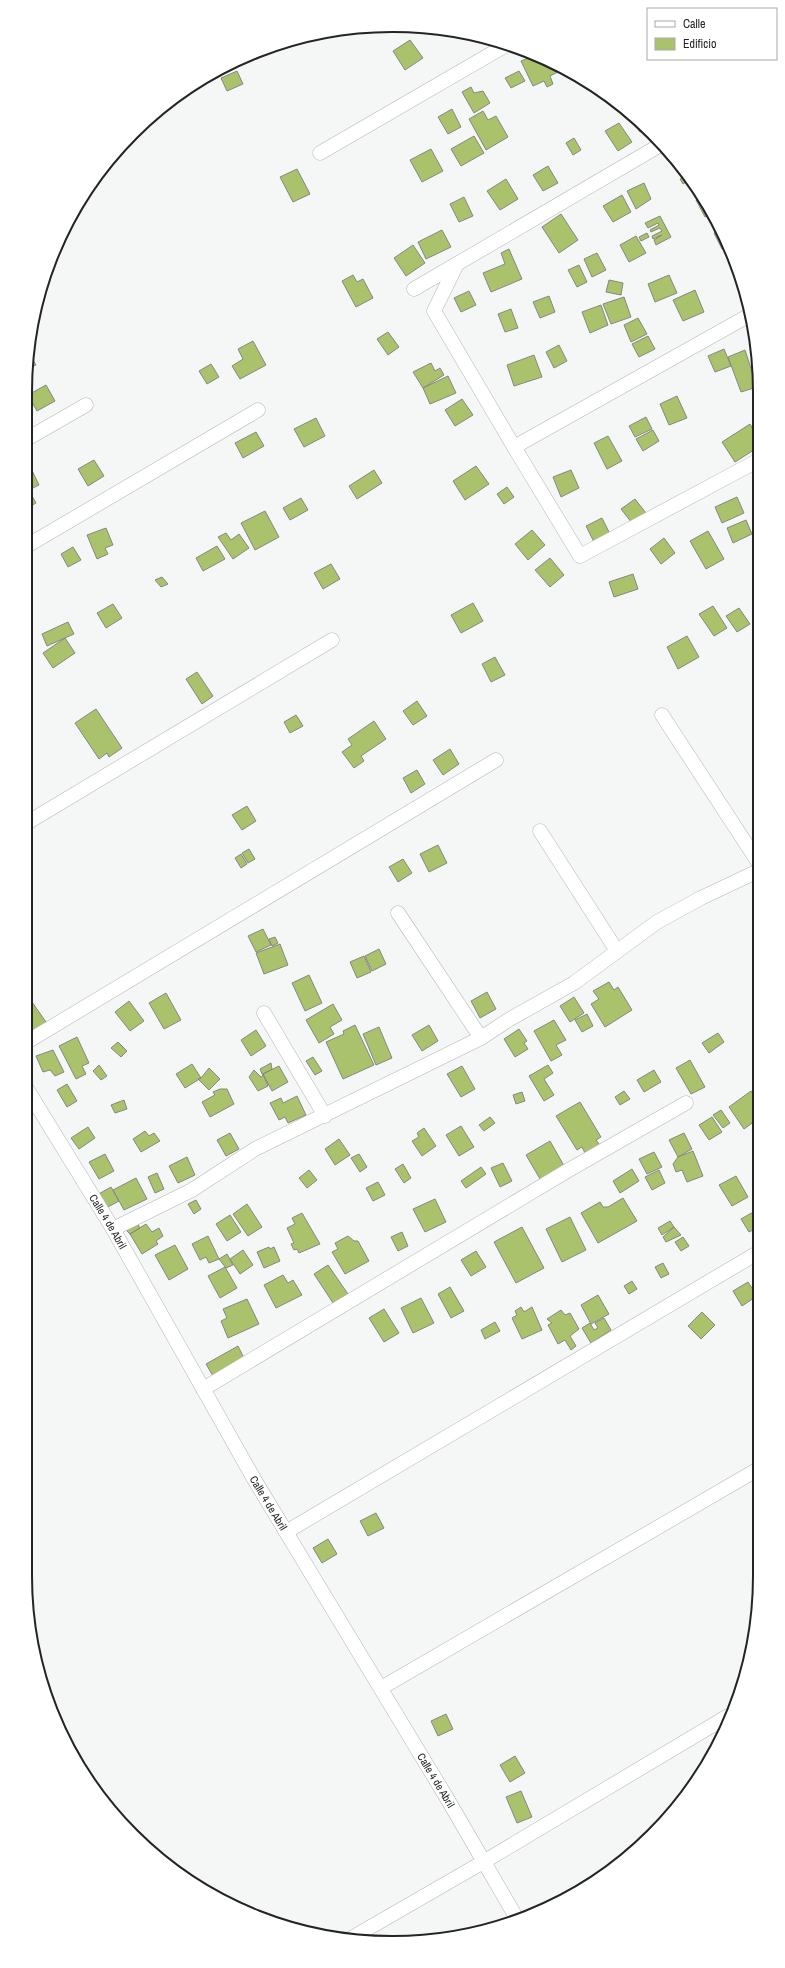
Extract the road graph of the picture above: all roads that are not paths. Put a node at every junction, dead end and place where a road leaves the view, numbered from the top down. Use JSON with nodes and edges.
{"nodes":[{"id":1,"x":500,"y":49,"type":"edge"},
{"id":2,"x":656,"y":147,"type":"edge"},
{"id":3,"x":320,"y":153,"type":"dead end"},
{"id":4,"x":457,"y":264,"type":"junction"},
{"id":5,"x":414,"y":289,"type":"dead end"},
{"id":6,"x":745,"y":318,"type":"edge"},
{"id":7,"x":86,"y":405,"type":"dead end"},
{"id":8,"x":258,"y":410,"type":"dead end"},
{"id":9,"x":32,"y":436,"type":"edge"},
{"id":10,"x":514,"y":447,"type":"junction"},
{"id":11,"x":753,"y":463,"type":"edge"},
{"id":12,"x":32,"y":542,"type":"edge"},
{"id":13,"x":332,"y":640,"type":"dead end"},
{"id":14,"x":662,"y":715,"type":"dead end"},
{"id":15,"x":496,"y":760,"type":"dead end"},
{"id":16,"x":32,"y":820,"type":"edge"},
{"id":17,"x":540,"y":831,"type":"dead end"},
{"id":18,"x":753,"y":854,"type":"edge"},
{"id":19,"x":753,"y":873,"type":"edge"},
{"id":20,"x":398,"y":913,"type":"dead end"},
{"id":21,"x":617,"y":951,"type":"junction"},
{"id":22,"x":264,"y":1014,"type":"dead end"},
{"id":23,"x":481,"y":1038,"type":"junction"},
{"id":24,"x":32,"y":1039,"type":"edge"},
{"id":25,"x":32,"y":1097,"type":"edge"},
{"id":26,"x":686,"y":1103,"type":"dead end"},
{"id":27,"x":324,"y":1116,"type":"junction"},
{"id":28,"x":113,"y":1229,"type":"junction"},
{"id":29,"x":753,"y":1256,"type":"edge"},
{"id":30,"x":203,"y":1389,"type":"junction"},
{"id":31,"x":753,"y":1472,"type":"edge"},
{"id":32,"x":286,"y":1532,"type":"junction"},
{"id":33,"x":381,"y":1688,"type":"junction"},
{"id":34,"x":723,"y":1719,"type":"edge"},
{"id":35,"x":485,"y":1861,"type":"junction"},
{"id":36,"x":515,"y":1915,"type":"edge"},
{"id":37,"x":358,"y":1934,"type":"edge"}],
"edges":[{"from":1,"to":3,"type":"street"},
{"from":2,"to":4,"type":"street"},
{"from":4,"to":5,"type":"street"},
{"from":4,"to":10,"type":"street"},
{"from":6,"to":10,"type":"street"},
{"from":7,"to":9,"type":"street"},
{"from":8,"to":12,"type":"street"},
{"from":10,"to":11,"type":"street"},
{"from":13,"to":16,"type":"street"},
{"from":14,"to":18,"type":"street"},
{"from":15,"to":24,"type":"street"},
{"from":17,"to":21,"type":"street"},
{"from":19,"to":21,"type":"street"},
{"from":20,"to":23,"type":"street"},
{"from":21,"to":23,"type":"street"},
{"from":22,"to":27,"type":"street"},
{"from":23,"to":27,"type":"street"},
{"from":25,"to":28,"type":"street","name":"Calle 4 de Abril"},
{"from":26,"to":30,"type":"street"},
{"from":27,"to":28,"type":"street"},
{"from":28,"to":30,"type":"street","name":"Calle 4 de Abril"},
{"from":29,"to":32,"type":"street"},
{"from":30,"to":32,"type":"street","name":"Calle 4 de Abril"},
{"from":31,"to":33,"type":"street"},
{"from":32,"to":33,"type":"street","name":"Calle 4 de Abril"},
{"from":33,"to":35,"type":"street","name":"Calle 4 de Abril"},
{"from":34,"to":35,"type":"street"},
{"from":35,"to":36,"type":"street","name":"Calle 4 de Abril"},
{"from":35,"to":37,"type":"street"}]}
